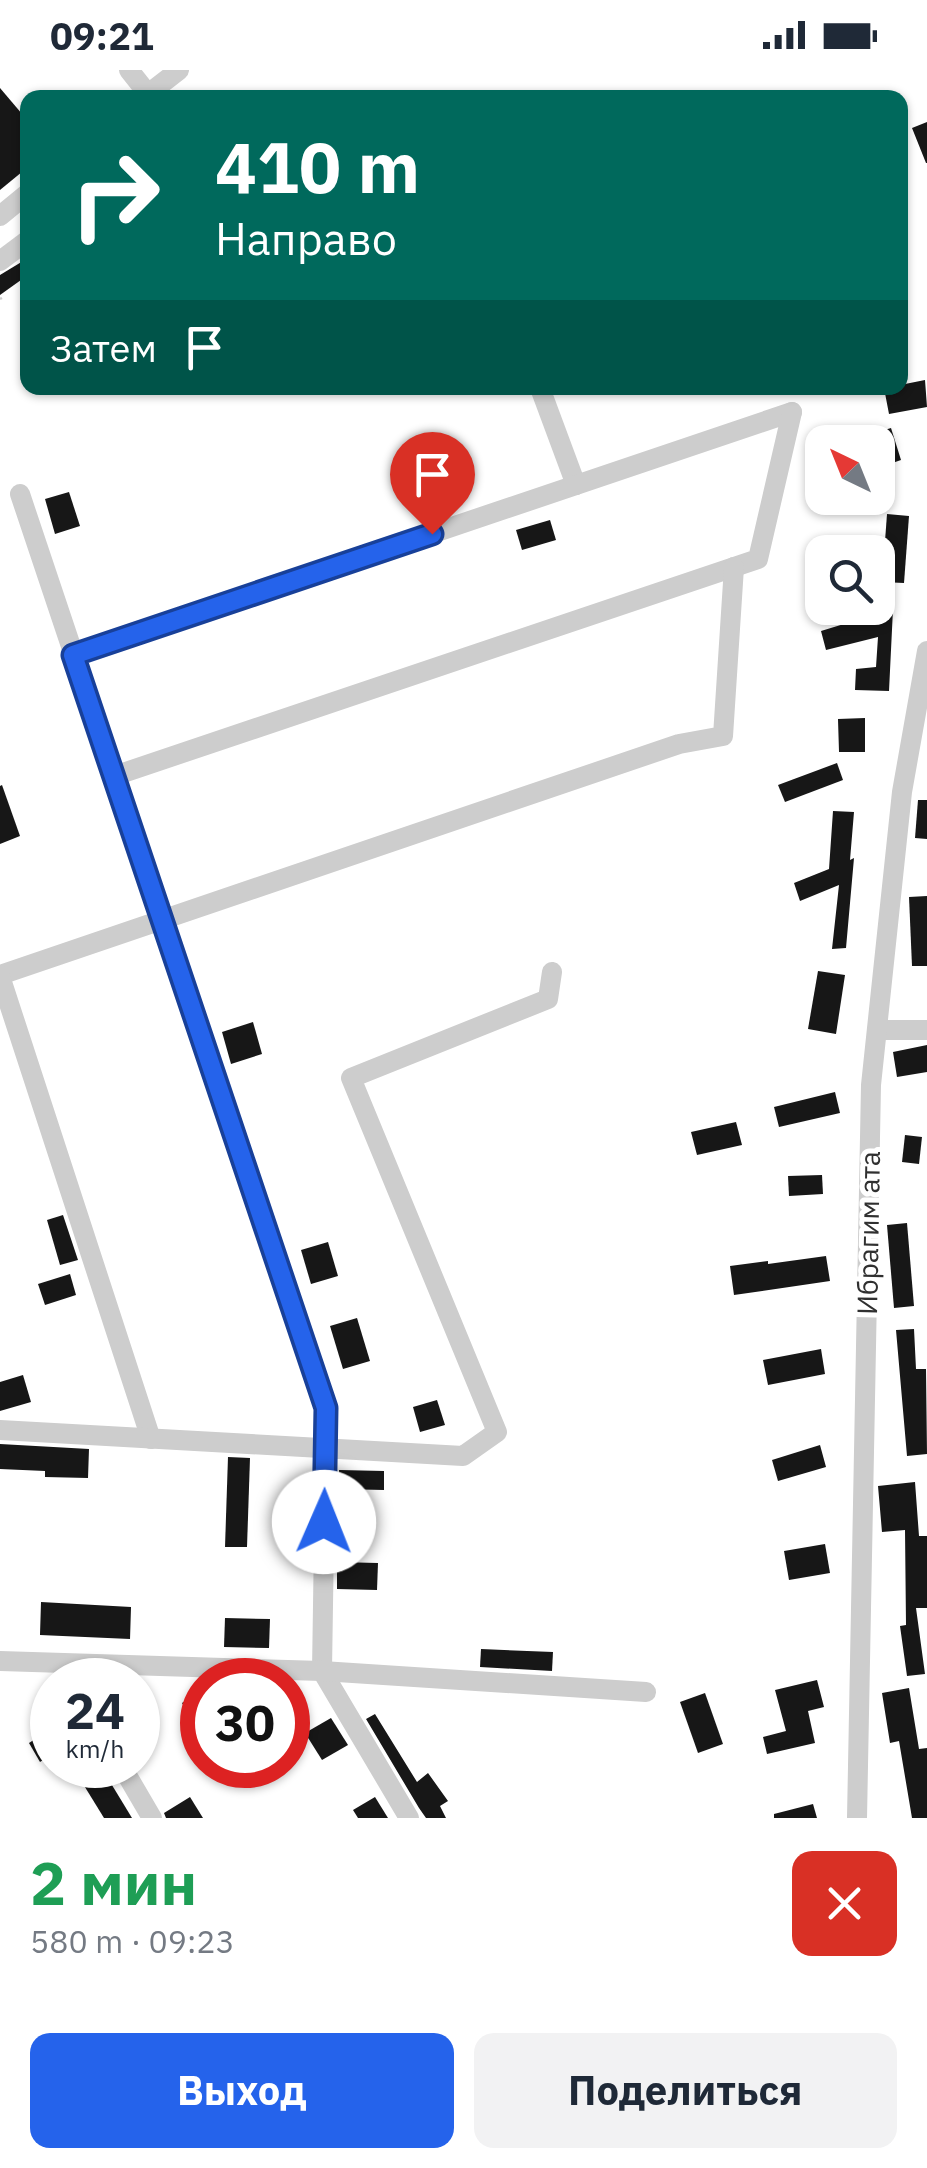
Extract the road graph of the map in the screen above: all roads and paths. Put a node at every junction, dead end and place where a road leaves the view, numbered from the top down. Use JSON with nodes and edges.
{"nodes":[{"id":1,"x":180,"y":70,"type":"edge"},
{"id":2,"x":153,"y":90,"type":"edge"},
{"id":3,"x":20,"y":200,"type":"edge"},
{"id":4,"x":0,"y":216,"type":"edge"},
{"id":5,"x":543,"y":395,"type":"edge"},
{"id":6,"x":576,"y":486,"type":"junction"},
{"id":7,"x":20,"y":494,"type":"dead end"},
{"id":8,"x":734,"y":567,"type":"junction"},
{"id":9,"x":927,"y":652,"type":"edge"},
{"id":10,"x":73,"y":655,"type":"junction"},
{"id":11,"x":114,"y":776,"type":"junction"},
{"id":12,"x":162,"y":919,"type":"junction"},
{"id":13,"x":552,"y":972,"type":"dead end"},
{"id":14,"x":0,"y":975,"type":"edge"},
{"id":15,"x":877,"y":1030,"type":"junction"},
{"id":16,"x":927,"y":1030,"type":"edge"},
{"id":17,"x":0,"y":1430,"type":"edge"},
{"id":18,"x":151,"y":1439,"type":"junction"},
{"id":19,"x":326,"y":1448,"type":"junction"},
{"id":20,"x":0,"y":1660,"type":"edge"},
{"id":21,"x":30,"y":1661,"type":"edge"},
{"id":22,"x":160,"y":1665,"type":"edge"},
{"id":23,"x":322,"y":1671,"type":"junction"},
{"id":24,"x":646,"y":1692,"type":"dead end"},
{"id":25,"x":134,"y":1788,"type":"edge"},
{"id":26,"x":152,"y":1818,"type":"edge"},
{"id":27,"x":408,"y":1818,"type":"edge"},
{"id":28,"x":858,"y":1818,"type":"edge"}],
"edges":[{"from":1,"to":2,"type":"street"},
{"from":3,"to":4,"type":"street"},
{"from":5,"to":6,"type":"street"},
{"from":6,"to":8,"type":"street"},
{"from":6,"to":10,"type":"street"},
{"from":7,"to":10,"type":"street"},
{"from":8,"to":11,"type":"street"},
{"from":8,"to":12,"type":"street"},
{"from":9,"to":15,"type":"street","name":"Ибрагим ата"},
{"from":10,"to":11,"type":"street"},
{"from":11,"to":12,"type":"street"},
{"from":12,"to":14,"type":"street"},
{"from":12,"to":19,"type":"street"},
{"from":13,"to":19,"type":"street"},
{"from":14,"to":18,"type":"street"},
{"from":15,"to":16,"type":"street"},
{"from":15,"to":28,"type":"street","name":"Ибрагим ата"},
{"from":17,"to":18,"type":"street"},
{"from":18,"to":19,"type":"street"},
{"from":19,"to":23,"type":"street"},
{"from":20,"to":21,"type":"street"},
{"from":22,"to":23,"type":"street"},
{"from":23,"to":24,"type":"street"},
{"from":23,"to":27,"type":"street"},
{"from":25,"to":26,"type":"street"}]}
